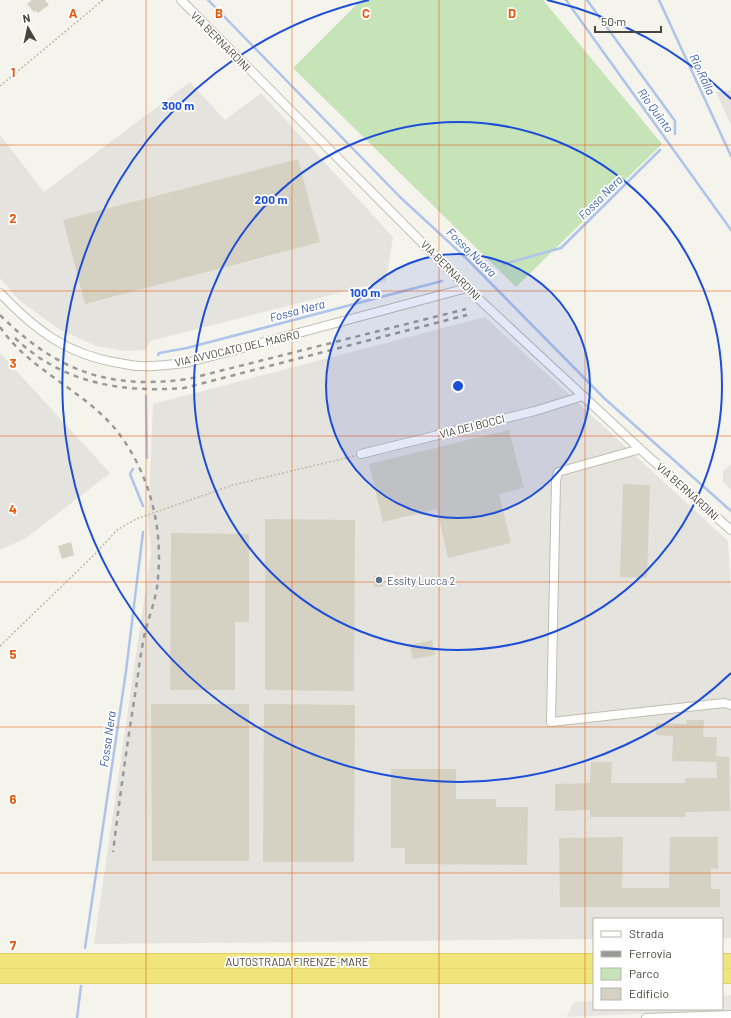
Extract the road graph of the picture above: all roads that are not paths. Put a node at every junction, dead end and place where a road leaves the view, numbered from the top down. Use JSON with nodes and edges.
{"nodes":[{"id":1,"x":181,"y":0,"type":"edge"},
{"id":2,"x":467,"y":288,"type":"junction"},
{"id":3,"x":0,"y":293,"type":"edge"},
{"id":4,"x":583,"y":396,"type":"junction"},
{"id":5,"x":640,"y":449,"type":"junction"},
{"id":6,"x":361,"y":454,"type":"road end"},
{"id":7,"x":731,"y":530,"type":"edge"},
{"id":8,"x":731,"y":705,"type":"edge"},
{"id":9,"x":0,"y":961,"type":"edge"},
{"id":10,"x":593,"y":961,"type":"edge"},
{"id":11,"x":0,"y":976,"type":"edge"},
{"id":12,"x":593,"y":976,"type":"edge"},
{"id":13,"x":731,"y":1015,"type":"edge"},
{"id":14,"x":646,"y":1018,"type":"edge"}],
"edges":[{"from":1,"to":2,"type":"street","name":"VIA BERNARDINI"},
{"from":2,"to":3,"type":"street","name":"VIA AVVOCATO DEL MAGRO"},
{"from":2,"to":4,"type":"street","name":"VIA BERNARDINI"},
{"from":4,"to":5,"type":"street","name":"VIA BERNARDINI"},
{"from":4,"to":6,"type":"street","name":"VIA DEI BOCCI"},
{"from":5,"to":7,"type":"street","name":"VIA BERNARDINI"},
{"from":5,"to":8,"type":"street"},
{"from":9,"to":10,"type":"highway","name":"AUTOSTRADA FIRENZE-MARE"},
{"from":11,"to":12,"type":"highway","name":"AUTOSTRADA FIRENZE-MARE"},
{"from":13,"to":14,"type":"street"}]}
